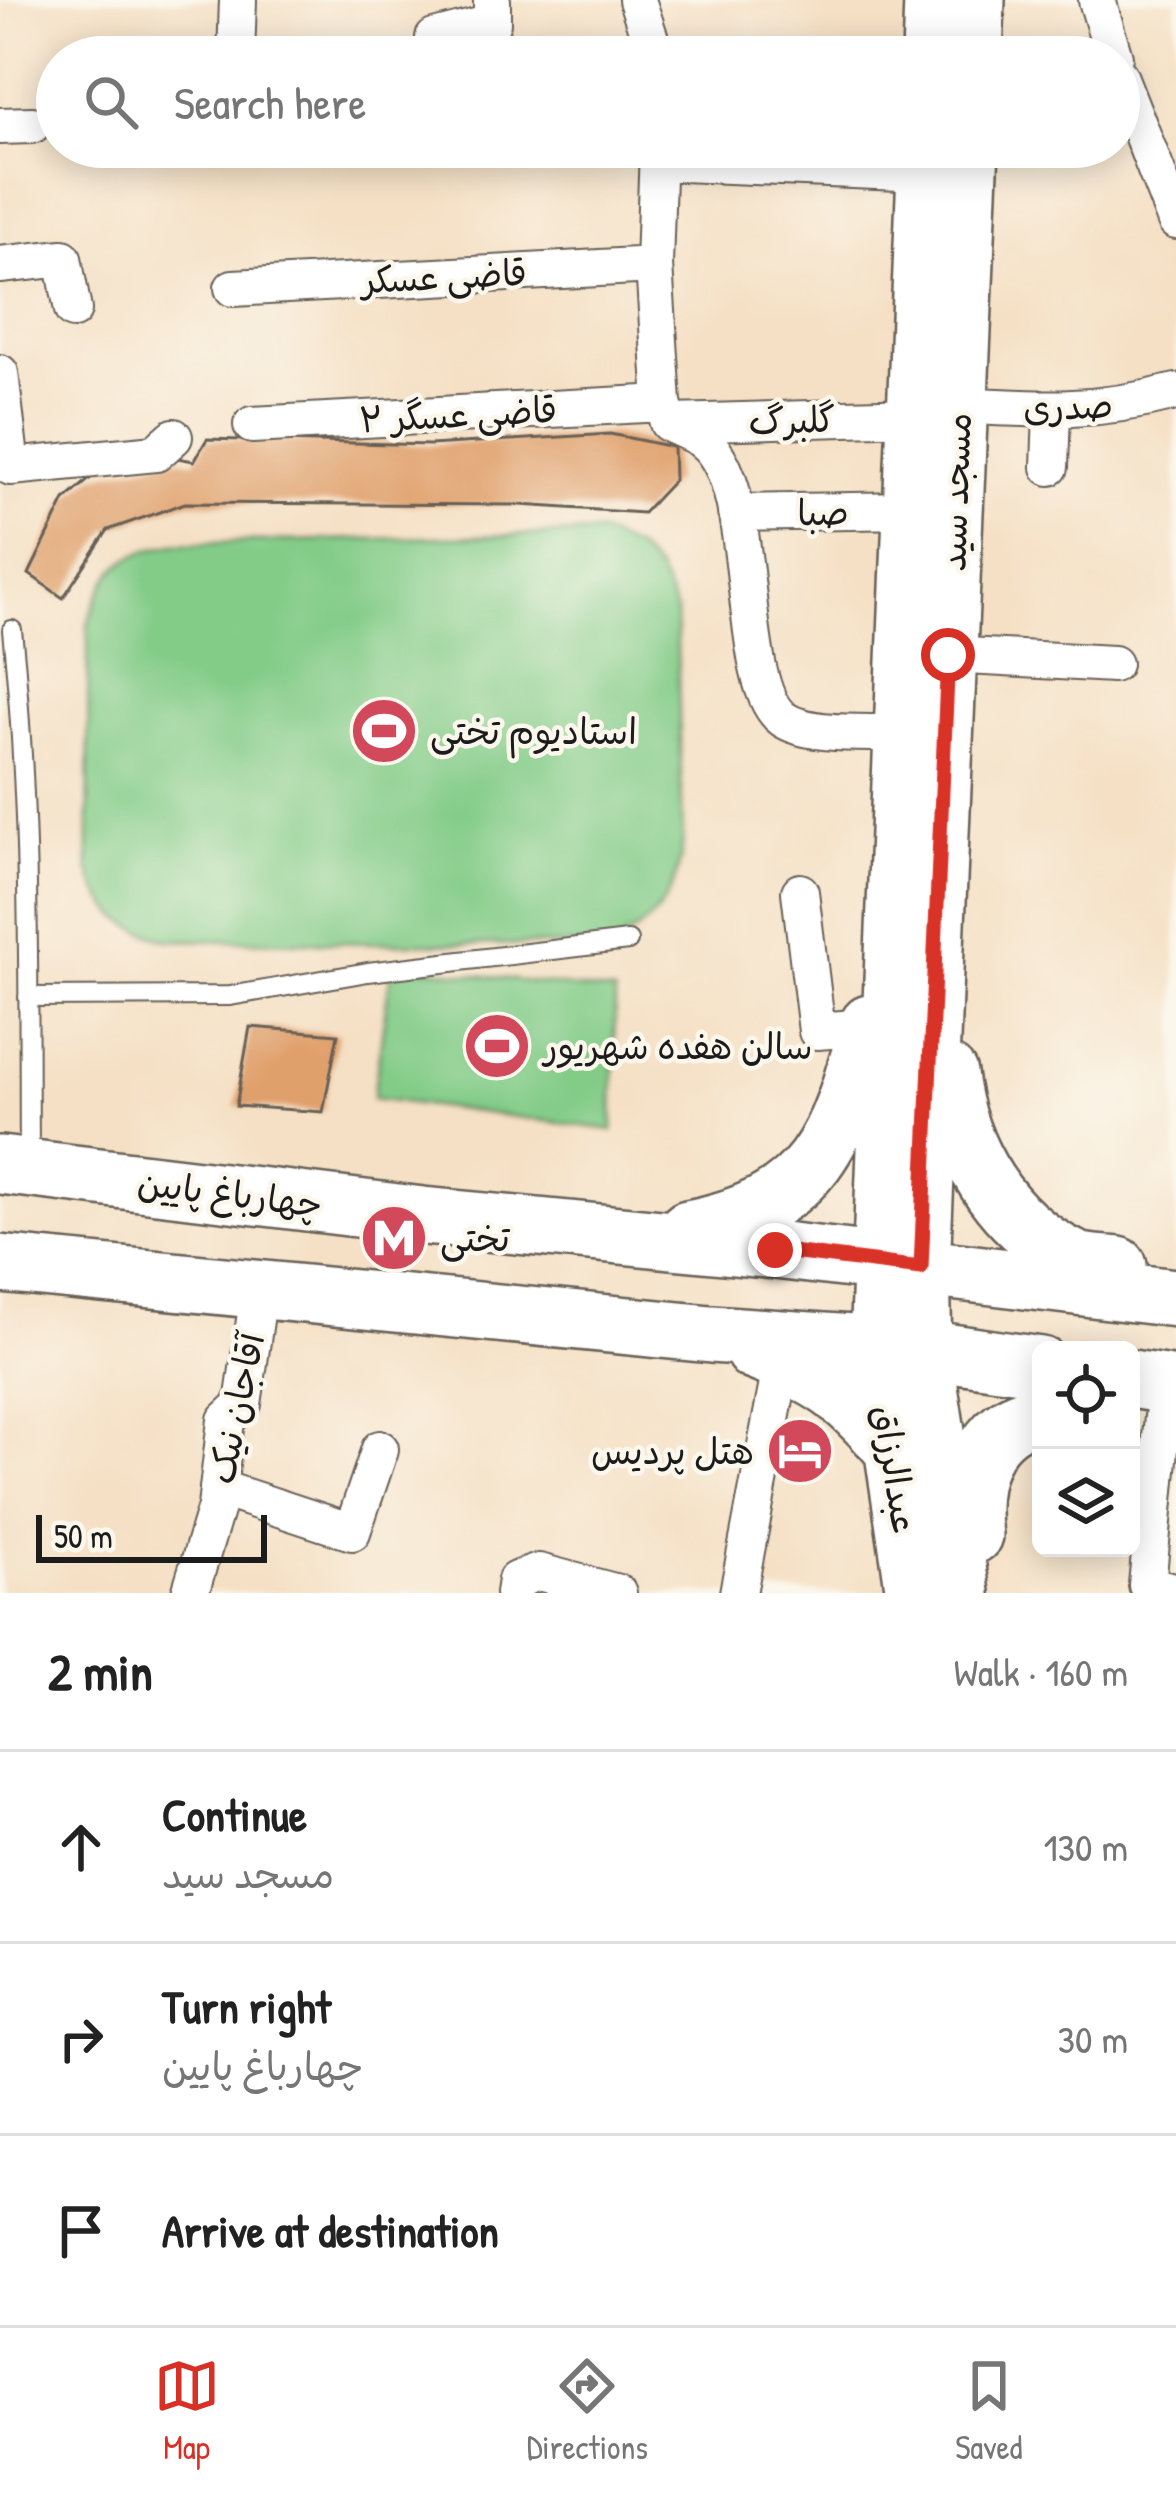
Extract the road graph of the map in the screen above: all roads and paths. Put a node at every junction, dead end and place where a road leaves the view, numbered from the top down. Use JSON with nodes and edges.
{"nodes":[{"id":1,"x":238,"y":0,"type":"edge"},
{"id":2,"x":492,"y":0,"type":"edge"},
{"id":3,"x":637,"y":0,"type":"edge"},
{"id":4,"x":933,"y":0,"type":"edge"},
{"id":5,"x":976,"y":0,"type":"edge"},
{"id":6,"x":1097,"y":0,"type":"edge"},
{"id":7,"x":237,"y":36,"type":"edge"},
{"id":8,"x":441,"y":36,"type":"edge"},
{"id":9,"x":649,"y":36,"type":"edge"},
{"id":10,"x":932,"y":36,"type":"edge"},
{"id":11,"x":975,"y":36,"type":"edge"},
{"id":12,"x":1108,"y":36,"type":"edge"},
{"id":13,"x":1140,"y":129,"type":"edge"},
{"id":14,"x":657,"y":168,"type":"edge"},
{"id":15,"x":941,"y":168,"type":"edge"},
{"id":16,"x":1176,"y":220,"type":"edge"},
{"id":17,"x":0,"y":265,"type":"edge"},
{"id":18,"x":654,"y":265,"type":"junction"},
{"id":19,"x":233,"y":288,"type":"dead end"},
{"id":20,"x":73,"y":310,"type":"dead end"},
{"id":21,"x":0,"y":373,"type":"edge"},
{"id":22,"x":1176,"y":392,"type":"edge"},
{"id":23,"x":937,"y":410,"type":"junction"},
{"id":24,"x":1052,"y":411,"type":"junction"},
{"id":25,"x":666,"y":413,"type":"junction"},
{"id":26,"x":252,"y":425,"type":"dead end"},
{"id":27,"x":174,"y":436,"type":"dead end"},
{"id":28,"x":1050,"y":467,"type":"dead end"},
{"id":29,"x":911,"y":510,"type":"junction"},
{"id":30,"x":736,"y":513,"type":"junction"},
{"id":31,"x":12,"y":630,"type":"dead end"},
{"id":32,"x":948,"y":655,"type":"junction"},
{"id":33,"x":1113,"y":664,"type":"dead end"},
{"id":34,"x":902,"y":733,"type":"junction"},
{"id":35,"x":800,"y":892,"type":"dead end"},
{"id":36,"x":628,"y":941,"type":"dead end"},
{"id":37,"x":914,"y":950,"type":"junction"},
{"id":38,"x":28,"y":997,"type":"junction"},
{"id":39,"x":868,"y":1027,"type":"junction"},
{"id":40,"x":15,"y":1166,"type":"edge"},
{"id":41,"x":535,"y":1227,"type":"junction"},
{"id":42,"x":643,"y":1237,"type":"junction"},
{"id":43,"x":0,"y":1264,"type":"edge"},
{"id":44,"x":900,"y":1266,"type":"junction"},
{"id":45,"x":1176,"y":1273,"type":"edge"},
{"id":46,"x":259,"y":1292,"type":"junction"},
{"id":47,"x":1176,"y":1298,"type":"edge"},
{"id":48,"x":523,"y":1314,"type":"junction"},
{"id":49,"x":711,"y":1334,"type":"junction"},
{"id":50,"x":901,"y":1347,"type":"junction"},
{"id":51,"x":782,"y":1362,"type":"junction"},
{"id":52,"x":1032,"y":1365,"type":"edge"},
{"id":53,"x":1151,"y":1386,"type":"edge"},
{"id":54,"x":1032,"y":1416,"type":"edge"},
{"id":55,"x":380,"y":1449,"type":"dead end"},
{"id":56,"x":892,"y":1449,"type":"junction"},
{"id":57,"x":218,"y":1488,"type":"junction"},
{"id":58,"x":1171,"y":1590,"type":"edge"},
{"id":59,"x":190,"y":1593,"type":"edge"},
{"id":60,"x":514,"y":1593,"type":"edge"},
{"id":61,"x":618,"y":1593,"type":"edge"},
{"id":62,"x":737,"y":1593,"type":"edge"},
{"id":63,"x":915,"y":1593,"type":"edge"},
{"id":64,"x":961,"y":1593,"type":"edge"},
{"id":65,"x":981,"y":1593,"type":"edge"}],
"edges":[{"from":1,"to":7,"type":"street"},
{"from":2,"to":8,"type":"street"},
{"from":3,"to":9,"type":"street"},
{"from":4,"to":10,"type":"main road"},
{"from":5,"to":11,"type":"main road"},
{"from":6,"to":12,"type":"street"},
{"from":13,"to":16,"type":"street"},
{"from":14,"to":18,"type":"street"},
{"from":15,"to":23,"type":"main road","name":"مسجد سید"},
{"from":17,"to":20,"type":"street"},
{"from":18,"to":19,"type":"street","name":"قاضی عسکر"},
{"from":18,"to":25,"type":"street"},
{"from":21,"to":27,"type":"street"},
{"from":22,"to":24,"type":"street","name":"صدری"},
{"from":23,"to":24,"type":"street","name":"صدری"},
{"from":23,"to":25,"type":"street","name":"گلبرگ"},
{"from":23,"to":29,"type":"main road","name":"مسجد سید"},
{"from":23,"to":32,"type":"main road","name":"مسجد سید"},
{"from":24,"to":28,"type":"street"},
{"from":25,"to":26,"type":"street","name":"قاضی عسگر ۲"},
{"from":25,"to":30,"type":"street"},
{"from":29,"to":30,"type":"street","name":"صبا"},
{"from":29,"to":34,"type":"main road","name":"مسجد سید"},
{"from":30,"to":34,"type":"street"},
{"from":31,"to":38,"type":"lane"},
{"from":32,"to":33,"type":"street"},
{"from":32,"to":37,"type":"main road","name":"مسجد سید"},
{"from":34,"to":37,"type":"main road","name":"مسجد سید"},
{"from":35,"to":39,"type":"street"},
{"from":36,"to":38,"type":"lane"},
{"from":37,"to":39,"type":"main road"},
{"from":37,"to":44,"type":"main road","name":"مسجد سید"},
{"from":37,"to":45,"type":"main road"},
{"from":38,"to":40,"type":"lane"},
{"from":39,"to":42,"type":"main road"},
{"from":40,"to":41,"type":"main road","name":"چهارباغ پایین"},
{"from":41,"to":42,"type":"main road","name":"چهارباغ پایین"},
{"from":41,"to":48,"type":"main road"},
{"from":42,"to":44,"type":"main road","name":"چهارباغ پایین"},
{"from":43,"to":46,"type":"main road"},
{"from":44,"to":47,"type":"main road","name":"چهارباغ پایین"},
{"from":44,"to":50,"type":"main road","name":"مسجد سید"},
{"from":46,"to":48,"type":"main road"},
{"from":46,"to":57,"type":"street","name":"آقاجان نیک"},
{"from":48,"to":49,"type":"main road"},
{"from":49,"to":50,"type":"main road"},
{"from":49,"to":51,"type":"main road"},
{"from":50,"to":52,"type":"main road"},
{"from":50,"to":56,"type":"main road","name":"عبدالرزاق"},
{"from":50,"to":64,"type":"main road","name":"عبدالرزاق"},
{"from":51,"to":56,"type":"main road"},
{"from":51,"to":62,"type":"street"},
{"from":53,"to":58,"type":"street"},
{"from":54,"to":65,"type":"main road"},
{"from":55,"to":57,"type":"street"},
{"from":56,"to":63,"type":"main road","name":"عبدالرزاق"},
{"from":57,"to":59,"type":"street","name":"آقاجان نیک"},
{"from":60,"to":61,"type":"street"}]}
